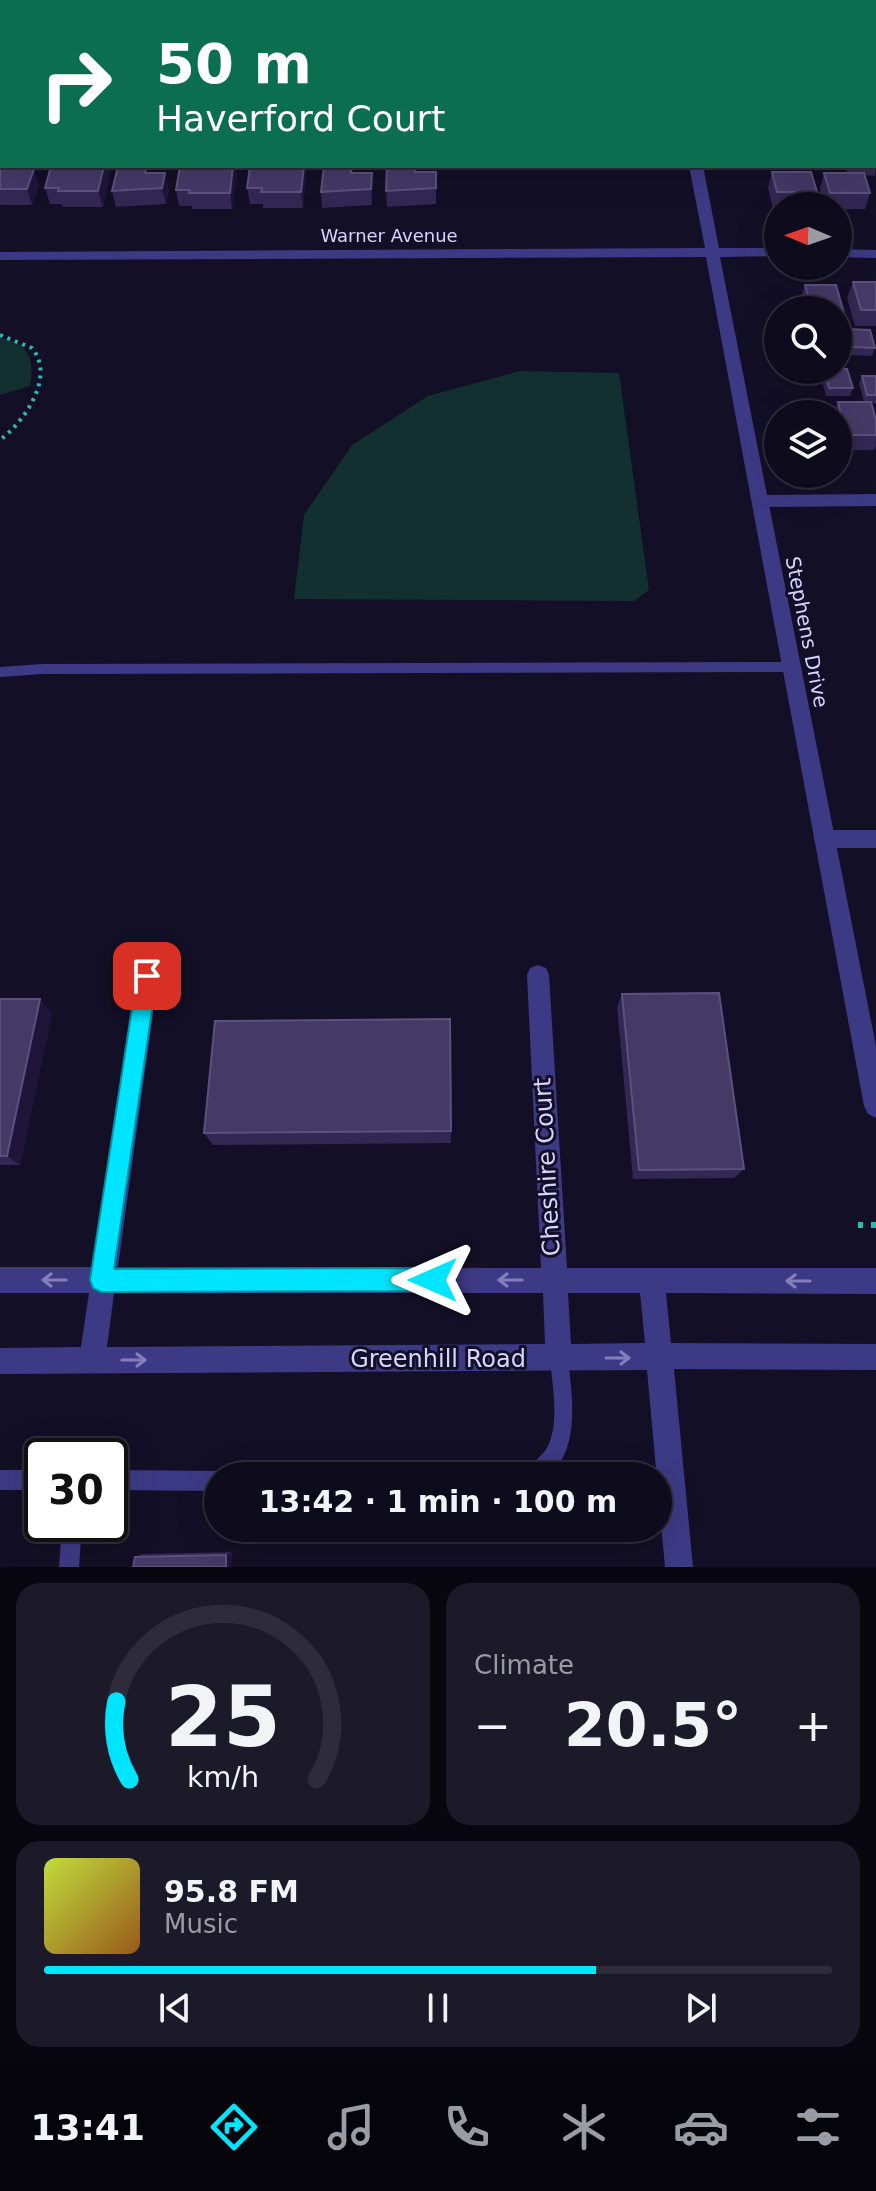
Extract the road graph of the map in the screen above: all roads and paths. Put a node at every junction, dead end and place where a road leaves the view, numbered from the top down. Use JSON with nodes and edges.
{"nodes":[{"id":1,"x":696,"y":168,"type":"edge"},
{"id":2,"x":712,"y":252,"type":"junction"},
{"id":3,"x":764,"y":252,"type":"edge"},
{"id":4,"x":852,"y":253,"type":"edge"},
{"id":5,"x":876,"y":254,"type":"edge"},
{"id":6,"x":0,"y":256,"type":"edge"},
{"id":7,"x":0,"y":335,"type":"edge"},
{"id":8,"x":0,"y":440,"type":"edge"},
{"id":9,"x":876,"y":500,"type":"edge"},
{"id":10,"x":760,"y":501,"type":"junction"},
{"id":11,"x":792,"y":667,"type":"junction"},
{"id":12,"x":0,"y":672,"type":"edge"},
{"id":13,"x":824,"y":839,"type":"junction"},
{"id":14,"x":876,"y":839,"type":"edge"},
{"id":15,"x":538,"y":975,"type":"dead end"},
{"id":16,"x":147,"y":976,"type":"dead end"},
{"id":17,"x":876,"y":1106,"type":"edge"},
{"id":18,"x":858,"y":1225,"type":"dead end"},
{"id":19,"x":876,"y":1225,"type":"edge"},
{"id":20,"x":0,"y":1280,"type":"edge"},
{"id":21,"x":101,"y":1280,"type":"junction"},
{"id":22,"x":553,"y":1280,"type":"junction"},
{"id":23,"x":652,"y":1281,"type":"junction"},
{"id":24,"x":876,"y":1281,"type":"edge"},
{"id":25,"x":876,"y":1357,"type":"edge"},
{"id":26,"x":559,"y":1358,"type":"junction"},
{"id":27,"x":660,"y":1358,"type":"junction"},
{"id":28,"x":92,"y":1360,"type":"junction"},
{"id":29,"x":0,"y":1361,"type":"edge"},
{"id":30,"x":550,"y":1462,"type":"edge"},
{"id":31,"x":0,"y":1480,"type":"edge"},
{"id":32,"x":24,"y":1480,"type":"edge"},
{"id":33,"x":128,"y":1480,"type":"edge"},
{"id":34,"x":204,"y":1481,"type":"edge"},
{"id":35,"x":71,"y":1542,"type":"edge"},
{"id":36,"x":69,"y":1567,"type":"edge"},
{"id":37,"x":679,"y":1567,"type":"edge"}],
"edges":[{"from":1,"to":2,"type":"street","name":"Stephens Drive"},
{"from":2,"to":3,"type":"street","name":"Warner Avenue"},
{"from":2,"to":6,"type":"street","name":"Warner Avenue"},
{"from":2,"to":10,"type":"street","name":"Stephens Drive"},
{"from":4,"to":5,"type":"street"},
{"from":7,"to":8,"type":"path"},
{"from":9,"to":10,"type":"street"},
{"from":10,"to":11,"type":"street","name":"Stephens Drive"},
{"from":11,"to":12,"type":"lane"},
{"from":11,"to":13,"type":"street","name":"Stephens Drive"},
{"from":13,"to":14,"type":"street"},
{"from":13,"to":17,"type":"street","name":"Stephens Drive"},
{"from":15,"to":22,"type":"street","name":"Cheshire Court"},
{"from":16,"to":21,"type":"street"},
{"from":18,"to":19,"type":"path"},
{"from":21,"to":20,"type":"street","one_way":true},
{"from":22,"to":21,"type":"street","one_way":true},
{"from":21,"to":28,"type":"street"},
{"from":22,"to":23,"type":"street"},
{"from":22,"to":26,"type":"street","name":"Cheshire Court"},
{"from":24,"to":23,"type":"street","one_way":true},
{"from":23,"to":27,"type":"street"},
{"from":25,"to":27,"type":"street","name":"Greenhill Road"},
{"from":26,"to":27,"type":"street","name":"Greenhill Road","one_way":true},
{"from":28,"to":26,"type":"street","name":"Greenhill Road","one_way":true},
{"from":26,"to":30,"type":"lane"},
{"from":27,"to":37,"type":"street"},
{"from":28,"to":29,"type":"street","name":"Greenhill Road"},
{"from":31,"to":32,"type":"lane"},
{"from":33,"to":34,"type":"lane"},
{"from":35,"to":36,"type":"lane"}]}
